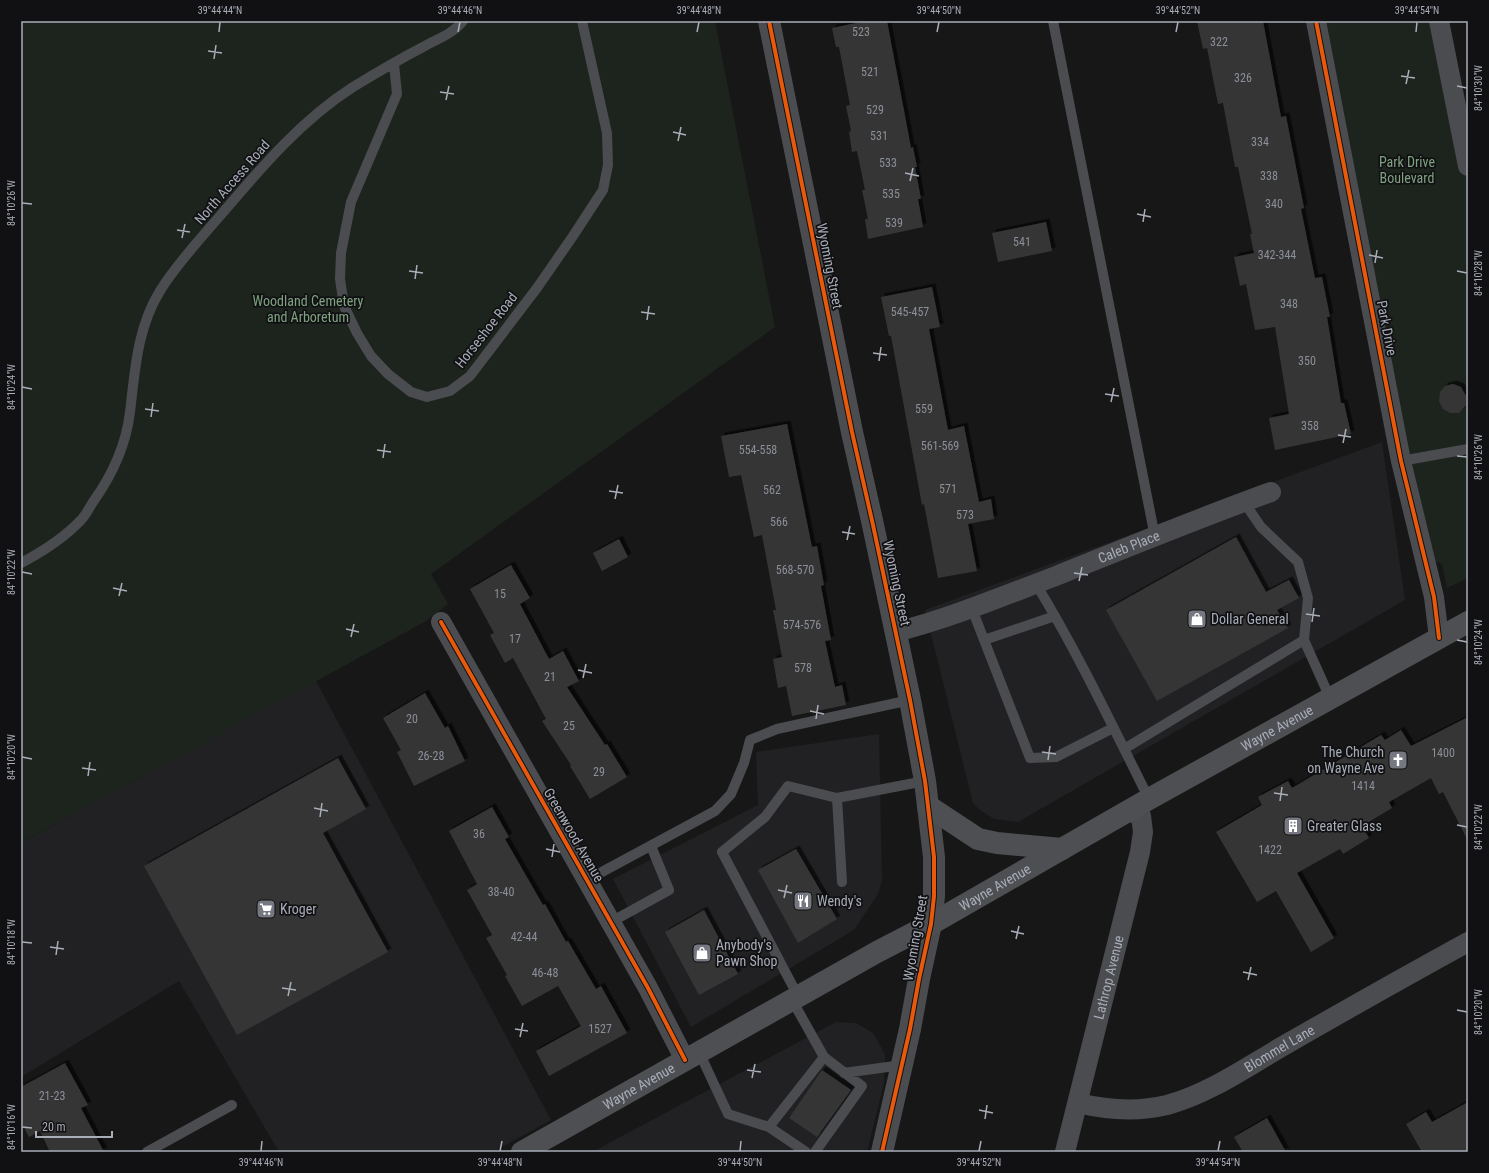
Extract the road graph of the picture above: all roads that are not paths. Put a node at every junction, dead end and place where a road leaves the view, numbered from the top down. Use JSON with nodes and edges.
{"nodes":[{"id":1,"x":463,"y":21,"type":"edge"},
{"id":2,"x":582,"y":21,"type":"edge"},
{"id":3,"x":769,"y":21,"type":"edge"},
{"id":4,"x":1053,"y":21,"type":"edge"},
{"id":5,"x":1316,"y":21,"type":"edge"},
{"id":6,"x":1439,"y":21,"type":"edge"},
{"id":7,"x":394,"y":64,"type":"junction"},
{"id":8,"x":1468,"y":166,"type":"edge"},
{"id":9,"x":1468,"y":449,"type":"edge"},
{"id":10,"x":1401,"y":461,"type":"junction"},
{"id":11,"x":1272,"y":492,"type":"dead end"},
{"id":12,"x":1244,"y":502,"type":"junction"},
{"id":13,"x":1154,"y":537,"type":"junction"},
{"id":14,"x":21,"y":563,"type":"edge"},
{"id":15,"x":1036,"y":584,"type":"junction"},
{"id":16,"x":972,"y":609,"type":"junction"},
{"id":17,"x":1055,"y":616,"type":"junction"},
{"id":18,"x":440,"y":622,"type":"dead end"},
{"id":19,"x":1468,"y":622,"type":"edge"},
{"id":20,"x":896,"y":632,"type":"junction"},
{"id":21,"x":1439,"y":638,"type":"junction"},
{"id":22,"x":984,"y":640,"type":"junction"},
{"id":23,"x":1304,"y":640,"type":"junction"},
{"id":24,"x":1330,"y":698,"type":"junction"},
{"id":25,"x":910,"y":700,"type":"junction"},
{"id":26,"x":1113,"y":728,"type":"junction"},
{"id":27,"x":1124,"y":749,"type":"junction"},
{"id":28,"x":925,"y":781,"type":"junction"},
{"id":29,"x":838,"y":798,"type":"junction"},
{"id":30,"x":1149,"y":799,"type":"junction"},
{"id":31,"x":928,"y":806,"type":"junction"},
{"id":32,"x":1128,"y":811,"type":"junction"},
{"id":33,"x":651,"y":846,"type":"junction"},
{"id":34,"x":1062,"y":849,"type":"junction"},
{"id":35,"x":587,"y":880,"type":"junction"},
{"id":36,"x":842,"y":882,"type":"dead end"},
{"id":37,"x":611,"y":922,"type":"junction"},
{"id":38,"x":931,"y":924,"type":"junction"},
{"id":39,"x":1468,"y":942,"type":"edge"},
{"id":40,"x":795,"y":998,"type":"junction"},
{"id":41,"x":692,"y":1056,"type":"junction"},
{"id":42,"x":824,"y":1057,"type":"junction"},
{"id":43,"x":902,"y":1065,"type":"junction"},
{"id":44,"x":844,"y":1073,"type":"junction"},
{"id":45,"x":1078,"y":1103,"type":"junction"},
{"id":46,"x":232,"y":1105,"type":"dead end"},
{"id":47,"x":769,"y":1126,"type":"junction"},
{"id":48,"x":147,"y":1152,"type":"edge"},
{"id":49,"x":522,"y":1152,"type":"edge"},
{"id":50,"x":806,"y":1152,"type":"edge"},
{"id":51,"x":815,"y":1152,"type":"edge"},
{"id":52,"x":882,"y":1152,"type":"edge"},
{"id":53,"x":1065,"y":1152,"type":"edge"}],
"edges":[{"from":1,"to":7,"type":"lane","name":"North Access Road"},
{"from":2,"to":7,"type":"lane","name":"Horseshoe Road"},
{"from":3,"to":20,"type":"street","name":"Wyoming Street"},
{"from":4,"to":13,"type":"lane"},
{"from":5,"to":10,"type":"street","name":"Park Drive"},
{"from":6,"to":8,"type":"street"},
{"from":7,"to":14,"type":"lane","name":"North Access Road"},
{"from":9,"to":10,"type":"lane"},
{"from":10,"to":21,"type":"street","name":"Park Drive"},
{"from":11,"to":12,"type":"street","name":"Caleb Place"},
{"from":12,"to":13,"type":"street","name":"Caleb Place"},
{"from":12,"to":23,"type":"lane"},
{"from":13,"to":15,"type":"street","name":"Caleb Place"},
{"from":15,"to":16,"type":"street","name":"Caleb Place"},
{"from":15,"to":17,"type":"lane"},
{"from":16,"to":20,"type":"street","name":"Caleb Place"},
{"from":16,"to":22,"type":"lane"},
{"from":17,"to":22,"type":"lane"},
{"from":17,"to":26,"type":"lane"},
{"from":18,"to":35,"type":"street","name":"Greenwood Avenue"},
{"from":19,"to":21,"type":"main road","name":"Wayne Avenue"},
{"from":20,"to":25,"type":"street","name":"Wyoming Street"},
{"from":21,"to":24,"type":"main road","name":"Wayne Avenue"},
{"from":22,"to":26,"type":"lane"},
{"from":23,"to":24,"type":"lane"},
{"from":23,"to":27,"type":"lane"},
{"from":24,"to":30,"type":"main road","name":"Wayne Avenue"},
{"from":25,"to":28,"type":"street","name":"Wyoming Street"},
{"from":25,"to":33,"type":"lane"},
{"from":26,"to":27,"type":"lane"},
{"from":27,"to":30,"type":"lane"},
{"from":28,"to":29,"type":"lane"},
{"from":28,"to":31,"type":"street","name":"Wyoming Street"},
{"from":29,"to":36,"type":"lane"},
{"from":29,"to":40,"type":"lane"},
{"from":30,"to":32,"type":"main road","name":"Wayne Avenue"},
{"from":31,"to":34,"type":"main road"},
{"from":31,"to":38,"type":"street","name":"Wyoming Street"},
{"from":32,"to":34,"type":"main road","name":"Wayne Avenue"},
{"from":32,"to":45,"type":"street","name":"Lathrop Avenue"},
{"from":33,"to":35,"type":"lane"},
{"from":33,"to":37,"type":"lane"},
{"from":34,"to":38,"type":"main road","name":"Wayne Avenue"},
{"from":35,"to":37,"type":"street","name":"Greenwood Avenue"},
{"from":37,"to":41,"type":"street","name":"Greenwood Avenue"},
{"from":38,"to":40,"type":"main road","name":"Wayne Avenue"},
{"from":38,"to":43,"type":"street","name":"Wyoming Street"},
{"from":39,"to":45,"type":"street","name":"Blommel Lane"},
{"from":40,"to":41,"type":"main road","name":"Wayne Avenue"},
{"from":40,"to":42,"type":"lane"},
{"from":41,"to":47,"type":"lane"},
{"from":41,"to":49,"type":"main road","name":"Wayne Avenue"},
{"from":42,"to":44,"type":"lane"},
{"from":42,"to":47,"type":"lane"},
{"from":43,"to":44,"type":"lane"},
{"from":43,"to":52,"type":"street","name":"Wyoming Street"},
{"from":44,"to":51,"type":"lane"},
{"from":45,"to":53,"type":"street","name":"Lathrop Avenue"},
{"from":46,"to":48,"type":"lane"},
{"from":47,"to":50,"type":"lane"}]}
